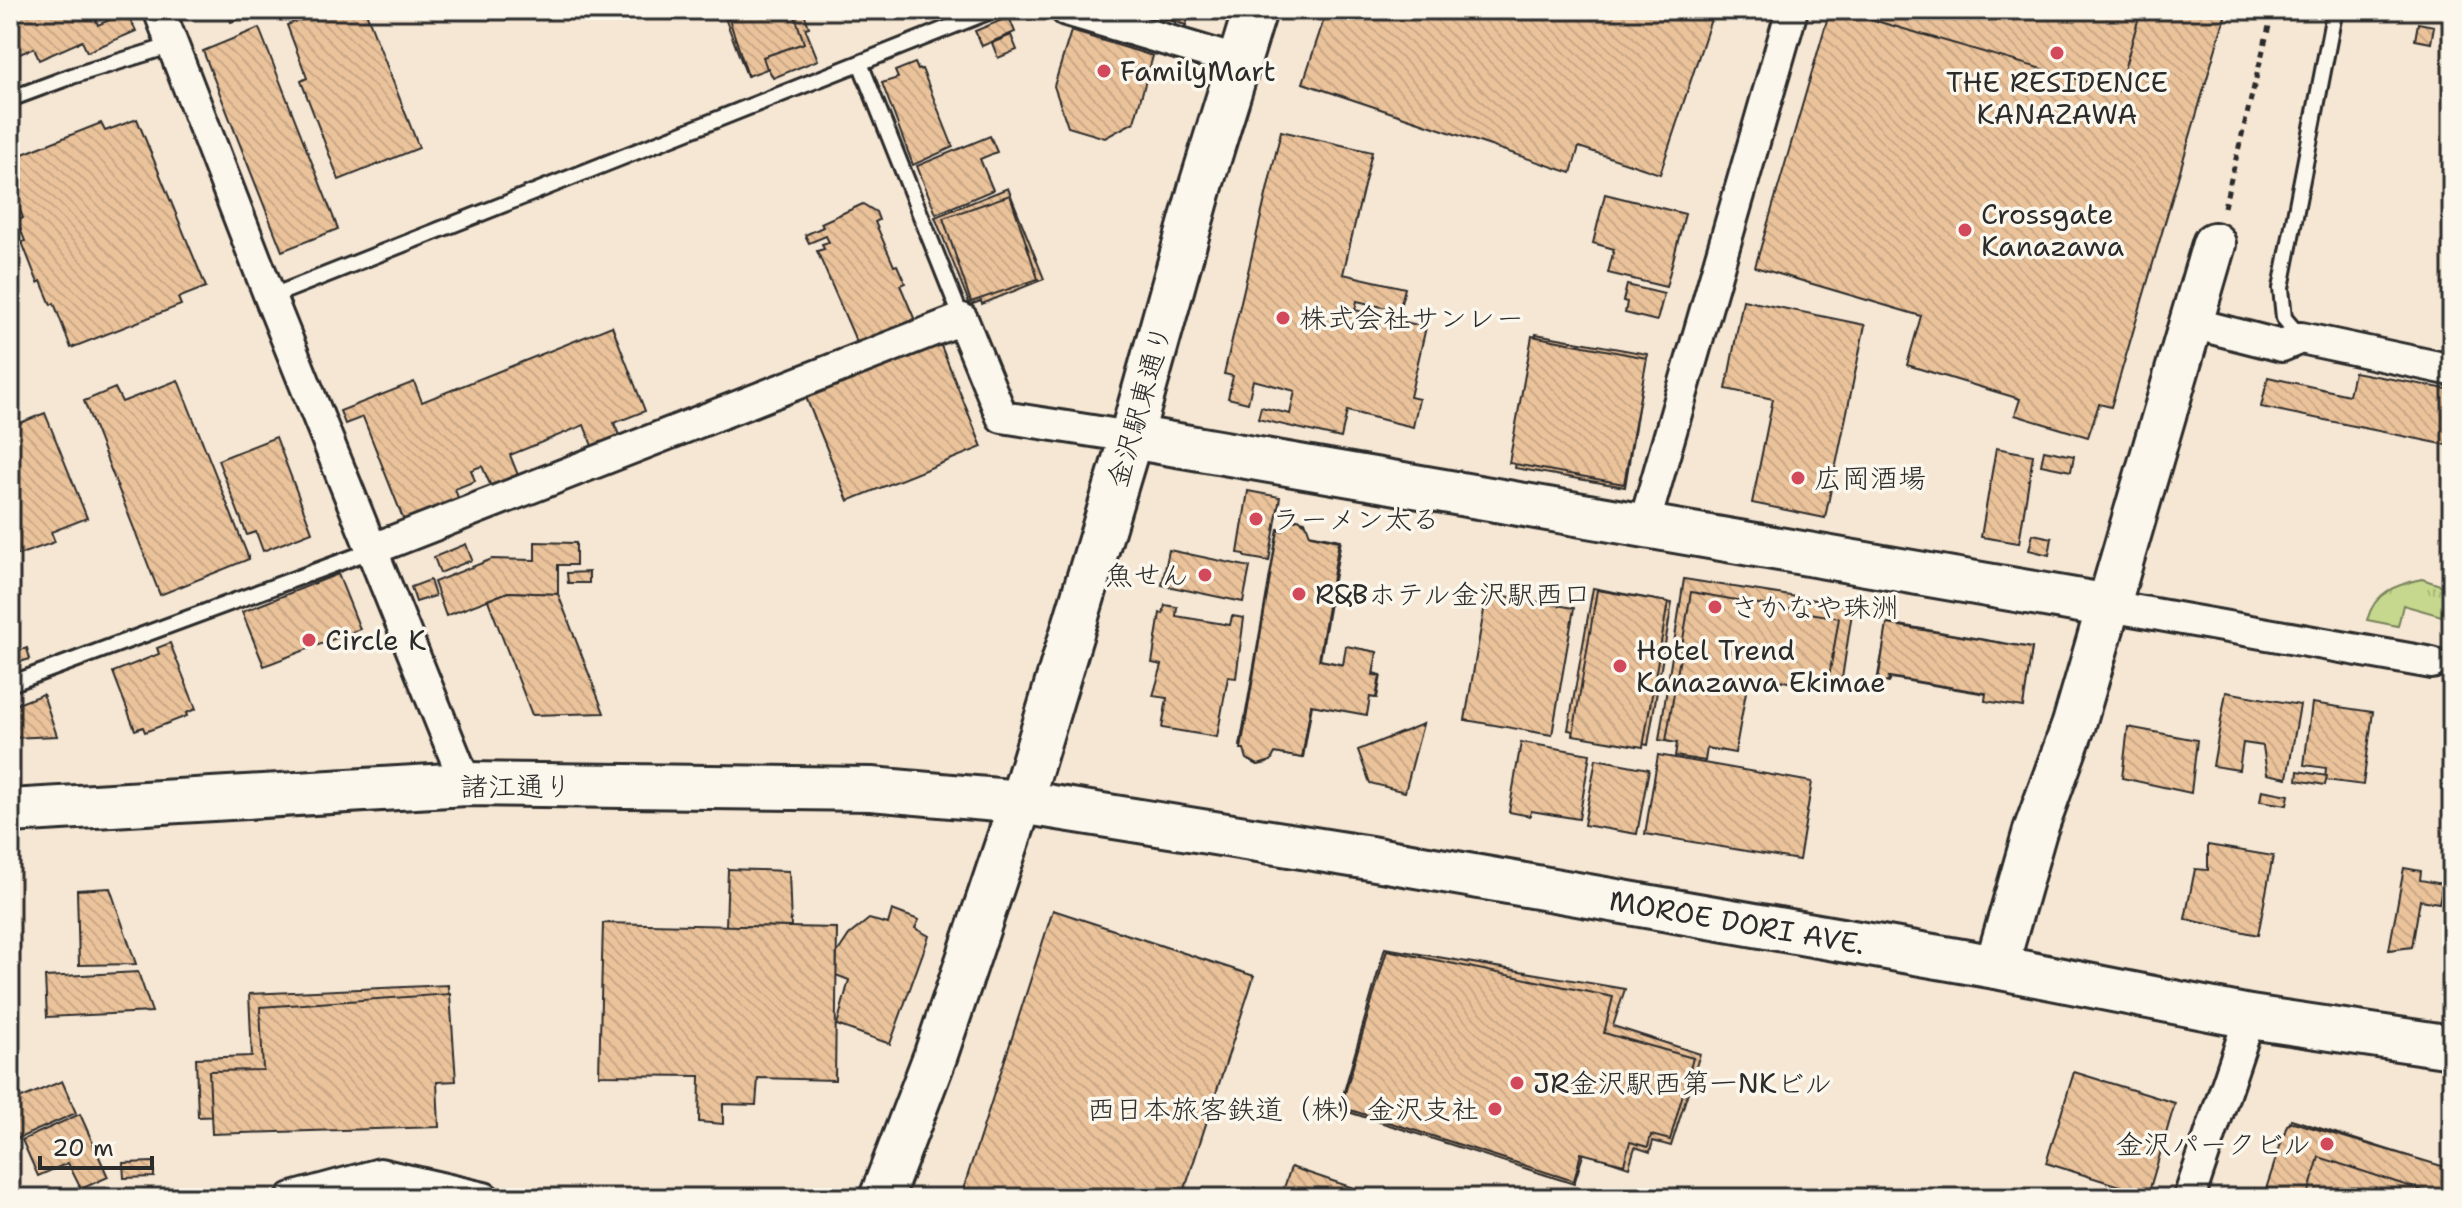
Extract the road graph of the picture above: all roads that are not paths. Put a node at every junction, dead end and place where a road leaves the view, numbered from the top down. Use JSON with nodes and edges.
{"nodes":[{"id":1,"x":159,"y":10,"type":"edge"},
{"id":2,"x":993,"y":10,"type":"edge"},
{"id":3,"x":1066,"y":10,"type":"edge"},
{"id":4,"x":1255,"y":10,"type":"edge"},
{"id":5,"x":1792,"y":10,"type":"edge"},
{"id":6,"x":2338,"y":10,"type":"edge"},
{"id":7,"x":173,"y":45,"type":"junction"},
{"id":8,"x":1240,"y":62,"type":"junction"},
{"id":9,"x":860,"y":63,"type":"junction"},
{"id":10,"x":10,"y":99,"type":"edge"},
{"id":11,"x":2214,"y":244,"type":"road end"},
{"id":12,"x":270,"y":297,"type":"junction"},
{"id":13,"x":962,"y":319,"type":"junction"},
{"id":14,"x":2192,"y":323,"type":"junction"},
{"id":15,"x":2301,"y":338,"type":"junction"},
{"id":16,"x":2452,"y":370,"type":"edge"},
{"id":17,"x":1131,"y":437,"type":"junction"},
{"id":18,"x":1644,"y":525,"type":"junction"},
{"id":19,"x":373,"y":549,"type":"junction"},
{"id":20,"x":2109,"y":606,"type":"junction"},
{"id":21,"x":2442,"y":664,"type":"edge"},
{"id":22,"x":10,"y":684,"type":"edge"},
{"id":23,"x":466,"y":784,"type":"junction"},
{"id":24,"x":1021,"y":802,"type":"junction"},
{"id":25,"x":10,"y":811,"type":"edge"},
{"id":26,"x":1996,"y":967,"type":"junction"},
{"id":27,"x":2250,"y":1017,"type":"junction"},
{"id":28,"x":2452,"y":1047,"type":"edge"},
{"id":29,"x":292,"y":1198,"type":"edge"},
{"id":30,"x":484,"y":1198,"type":"edge"},
{"id":31,"x":881,"y":1198,"type":"edge"},
{"id":32,"x":2189,"y":1198,"type":"edge"}],
"edges":[{"from":1,"to":7,"type":"street"},
{"from":2,"to":9,"type":"lane"},
{"from":3,"to":8,"type":"street"},
{"from":4,"to":8,"type":"street","name":"金沢駅東通り"},
{"from":5,"to":18,"type":"street"},
{"from":6,"to":15,"type":"lane"},
{"from":7,"to":10,"type":"lane"},
{"from":7,"to":12,"type":"street"},
{"from":8,"to":17,"type":"street","name":"金沢駅東通り"},
{"from":9,"to":12,"type":"lane"},
{"from":9,"to":13,"type":"lane"},
{"from":11,"to":14,"type":"street"},
{"from":12,"to":19,"type":"street"},
{"from":13,"to":17,"type":"street"},
{"from":13,"to":19,"type":"street"},
{"from":14,"to":15,"type":"street"},
{"from":14,"to":20,"type":"street"},
{"from":15,"to":16,"type":"street"},
{"from":17,"to":18,"type":"street"},
{"from":17,"to":24,"type":"street","name":"金沢駅東通り"},
{"from":18,"to":20,"type":"street"},
{"from":19,"to":22,"type":"lane"},
{"from":19,"to":23,"type":"street"},
{"from":20,"to":21,"type":"street"},
{"from":20,"to":26,"type":"street"},
{"from":23,"to":24,"type":"street","name":"諸江通り"},
{"from":23,"to":25,"type":"street","name":"諸江通り"},
{"from":24,"to":26,"type":"street","name":"MOROE DORI AVE."},
{"from":24,"to":31,"type":"street","name":"金沢駅東通り"},
{"from":26,"to":27,"type":"street","name":"MOROE DORI AVE."},
{"from":27,"to":28,"type":"street","name":"MOROE DORI AVE."},
{"from":27,"to":32,"type":"street"},
{"from":29,"to":30,"type":"street"}]}
